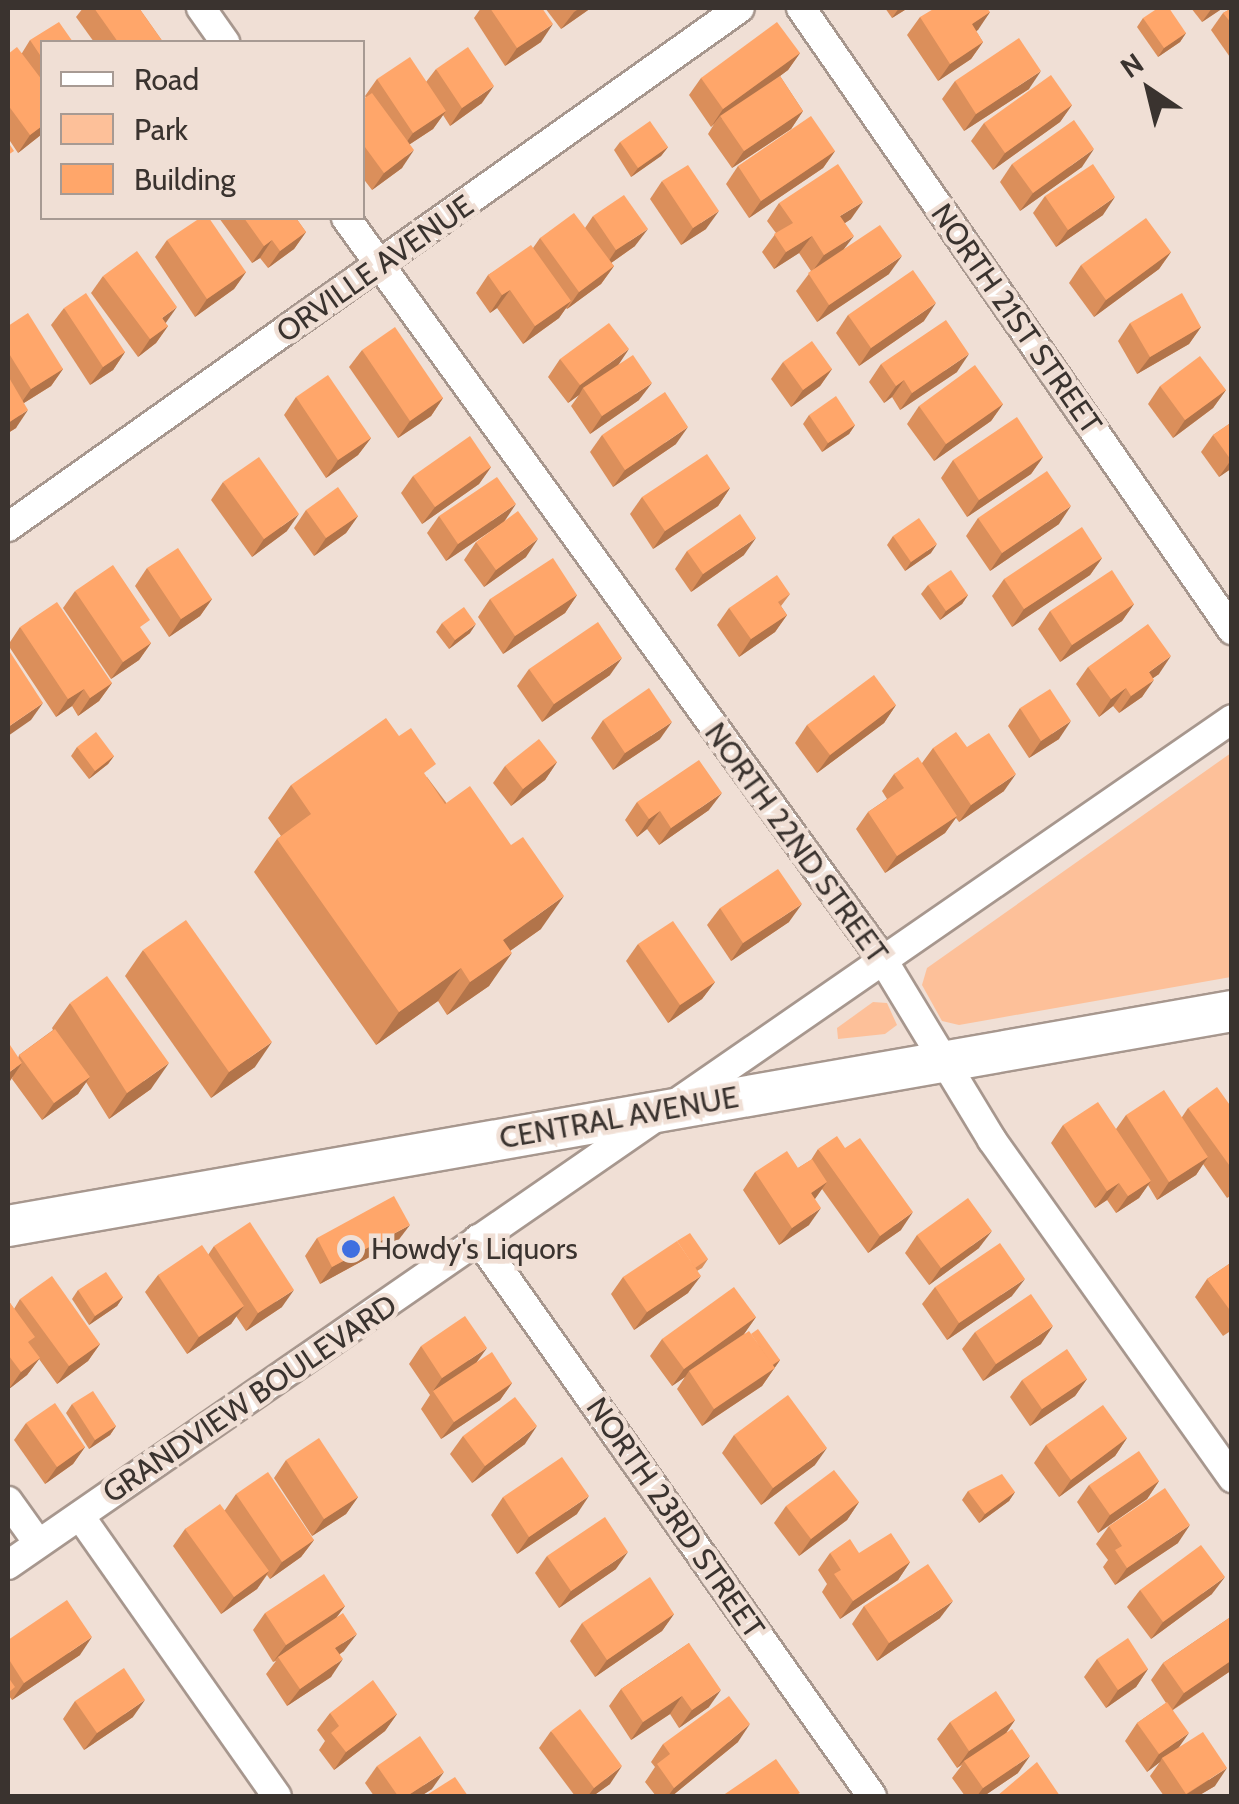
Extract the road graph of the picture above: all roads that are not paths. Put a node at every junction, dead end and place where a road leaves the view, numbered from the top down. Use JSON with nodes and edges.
{"nodes":[{"id":1,"x":201,"y":8,"type":"edge"},
{"id":2,"x":740,"y":8,"type":"edge"},
{"id":3,"x":801,"y":8,"type":"edge"},
{"id":4,"x":224,"y":40,"type":"edge"},
{"id":5,"x":347,"y":220,"type":"edge"},
{"id":6,"x":380,"y":266,"type":"junction"},
{"id":7,"x":8,"y":527,"type":"edge"},
{"id":8,"x":1232,"y":630,"type":"edge"},
{"id":9,"x":1232,"y":719,"type":"edge"},
{"id":10,"x":883,"y":960,"type":"junction"},
{"id":11,"x":1232,"y":1011,"type":"edge"},
{"id":12,"x":942,"y":1058,"type":"junction"},
{"id":13,"x":656,"y":1112,"type":"junction"},
{"id":14,"x":8,"y":1226,"type":"edge"},
{"id":15,"x":478,"y":1240,"type":"junction"},
{"id":16,"x":1232,"y":1478,"type":"edge"},
{"id":17,"x":8,"y":1500,"type":"edge"},
{"id":18,"x":80,"y":1516,"type":"junction"},
{"id":19,"x":38,"y":1543,"type":"junction"},
{"id":20,"x":8,"y":1565,"type":"edge"},
{"id":21,"x":277,"y":1796,"type":"edge"},
{"id":22,"x":872,"y":1796,"type":"edge"}],
"edges":[{"from":1,"to":4,"type":"street"},
{"from":2,"to":6,"type":"street","name":"ORVILLE AVENUE"},
{"from":3,"to":8,"type":"street","name":"NORTH 21ST STREET"},
{"from":5,"to":6,"type":"street","name":"NORTH 22ND STREET"},
{"from":6,"to":7,"type":"street","name":"ORVILLE AVENUE"},
{"from":6,"to":10,"type":"street","name":"NORTH 22ND STREET"},
{"from":9,"to":10,"type":"street","name":"GRANDVIEW BOULEVARD"},
{"from":10,"to":12,"type":"street","name":"NORTH 22ND STREET"},
{"from":10,"to":13,"type":"street","name":"GRANDVIEW BOULEVARD"},
{"from":11,"to":12,"type":"main road","name":"CENTRAL AVENUE"},
{"from":12,"to":13,"type":"main road","name":"CENTRAL AVENUE"},
{"from":12,"to":16,"type":"street","name":"NORTH 22ND STREET"},
{"from":13,"to":14,"type":"main road","name":"CENTRAL AVENUE"},
{"from":13,"to":15,"type":"street","name":"GRANDVIEW BOULEVARD"},
{"from":15,"to":18,"type":"street","name":"GRANDVIEW BOULEVARD"},
{"from":15,"to":22,"type":"street","name":"NORTH 23RD STREET"},
{"from":17,"to":19,"type":"street"},
{"from":18,"to":19,"type":"street","name":"GRANDVIEW BOULEVARD"},
{"from":18,"to":21,"type":"street"},
{"from":19,"to":20,"type":"street","name":"GRANDVIEW BOULEVARD"}]}
